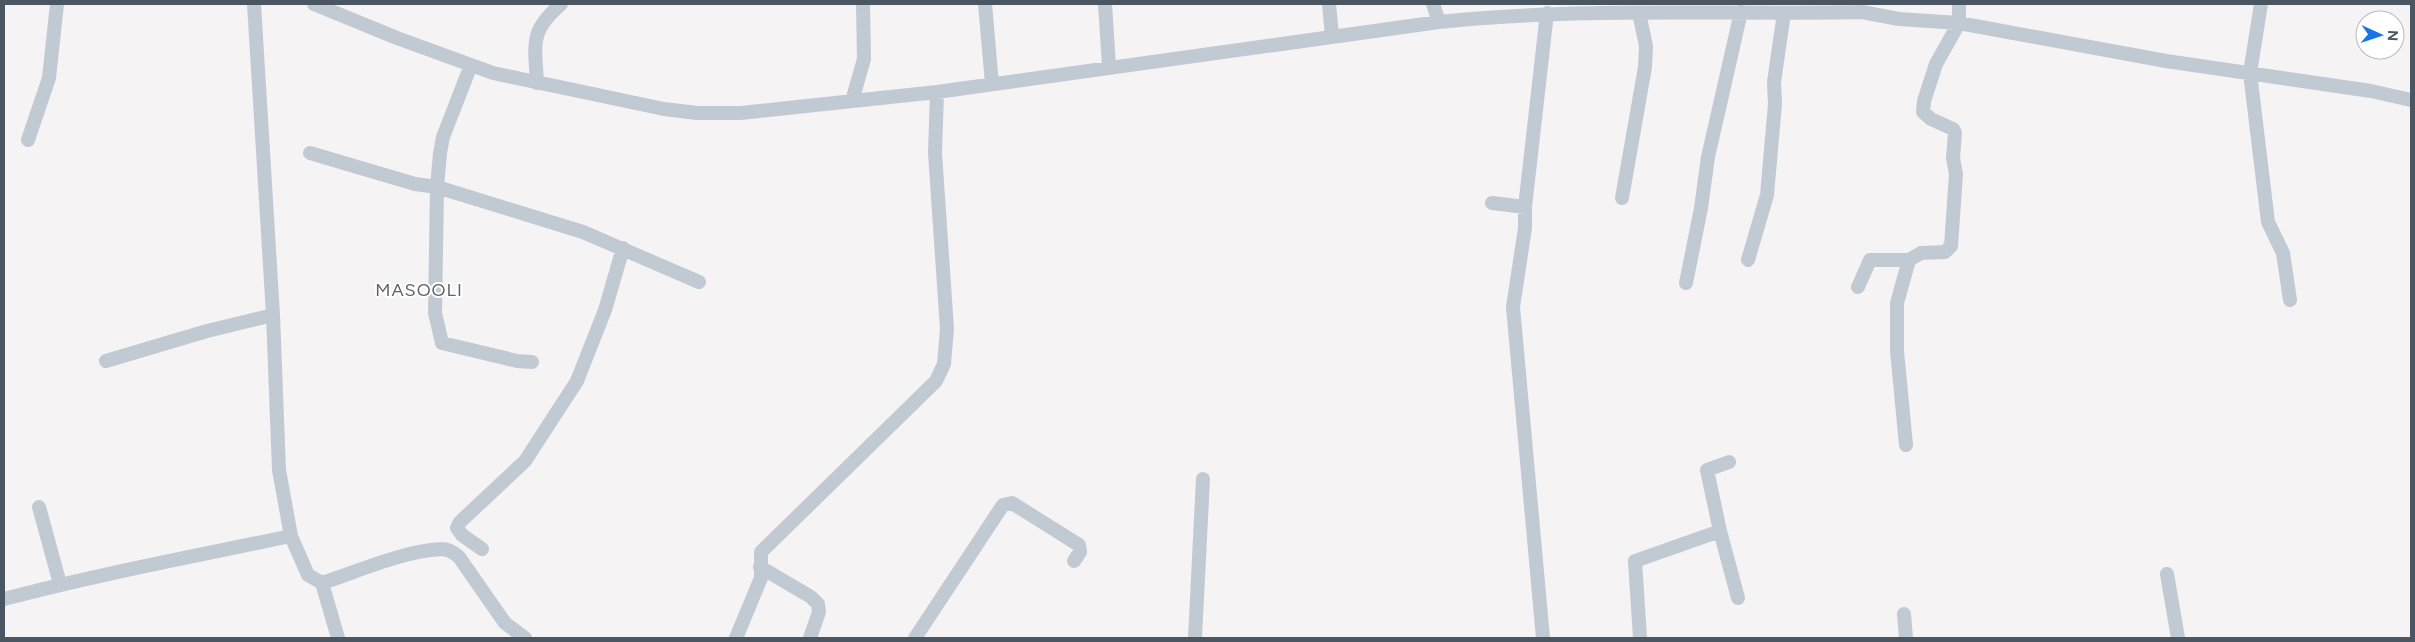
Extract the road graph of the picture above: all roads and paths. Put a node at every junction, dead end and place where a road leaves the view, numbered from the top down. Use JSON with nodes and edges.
{"nodes":[{"id":1,"x":57,"y":4,"type":"edge"},
{"id":2,"x":254,"y":4,"type":"edge"},
{"id":3,"x":314,"y":4,"type":"edge"},
{"id":4,"x":561,"y":4,"type":"edge"},
{"id":5,"x":862,"y":4,"type":"edge"},
{"id":6,"x":985,"y":4,"type":"edge"},
{"id":7,"x":1105,"y":4,"type":"edge"},
{"id":8,"x":1328,"y":4,"type":"edge"},
{"id":9,"x":1433,"y":4,"type":"edge"},
{"id":10,"x":1959,"y":4,"type":"edge"},
{"id":11,"x":2261,"y":4,"type":"edge"},
{"id":12,"x":1571,"y":8,"type":"edge"},
{"id":13,"x":1862,"y":8,"type":"edge"},
{"id":14,"x":1741,"y":12,"type":"junction"},
{"id":15,"x":1547,"y":13,"type":"junction"},
{"id":16,"x":1639,"y":13,"type":"junction"},
{"id":17,"x":1784,"y":13,"type":"junction"},
{"id":18,"x":1439,"y":22,"type":"junction"},
{"id":19,"x":1959,"y":23,"type":"junction"},
{"id":20,"x":1332,"y":36,"type":"junction"},
{"id":21,"x":471,"y":65,"type":"junction"},
{"id":22,"x":1109,"y":66,"type":"junction"},
{"id":23,"x":2250,"y":74,"type":"junction"},
{"id":24,"x":537,"y":83,"type":"junction"},
{"id":25,"x":992,"y":84,"type":"junction"},
{"id":26,"x":937,"y":92,"type":"junction"},
{"id":27,"x":2411,"y":100,"type":"edge"},
{"id":28,"x":852,"y":101,"type":"junction"},
{"id":29,"x":28,"y":140,"type":"dead end"},
{"id":30,"x":310,"y":153,"type":"dead end"},
{"id":31,"x":437,"y":187,"type":"junction"},
{"id":32,"x":1622,"y":198,"type":"dead end"},
{"id":33,"x":1492,"y":203,"type":"dead end"},
{"id":34,"x":1525,"y":207,"type":"junction"},
{"id":35,"x":622,"y":248,"type":"junction"},
{"id":36,"x":1748,"y":260,"type":"dead end"},
{"id":37,"x":1909,"y":260,"type":"junction"},
{"id":38,"x":699,"y":282,"type":"dead end"},
{"id":39,"x":1686,"y":283,"type":"dead end"},
{"id":40,"x":1858,"y":288,"type":"dead end"},
{"id":41,"x":2290,"y":300,"type":"dead end"},
{"id":42,"x":273,"y":315,"type":"junction"},
{"id":43,"x":106,"y":361,"type":"dead end"},
{"id":44,"x":532,"y":362,"type":"dead end"},
{"id":45,"x":1906,"y":445,"type":"dead end"},
{"id":46,"x":1729,"y":462,"type":"dead end"},
{"id":47,"x":1203,"y":479,"type":"dead end"},
{"id":48,"x":39,"y":508,"type":"dead end"},
{"id":49,"x":1720,"y":531,"type":"junction"},
{"id":50,"x":291,"y":536,"type":"junction"},
{"id":51,"x":482,"y":549,"type":"dead end"},
{"id":52,"x":1074,"y":561,"type":"dead end"},
{"id":53,"x":760,"y":567,"type":"junction"},
{"id":54,"x":2167,"y":574,"type":"dead end"},
{"id":55,"x":60,"y":584,"type":"junction"},
{"id":56,"x":322,"y":584,"type":"junction"},
{"id":57,"x":1738,"y":598,"type":"dead end"},
{"id":58,"x":4,"y":599,"type":"edge"},
{"id":59,"x":1904,"y":614,"type":"dead end"},
{"id":60,"x":338,"y":638,"type":"edge"},
{"id":61,"x":525,"y":638,"type":"edge"},
{"id":62,"x":736,"y":638,"type":"edge"},
{"id":63,"x":810,"y":638,"type":"edge"},
{"id":64,"x":916,"y":638,"type":"edge"},
{"id":65,"x":1195,"y":638,"type":"edge"},
{"id":66,"x":1543,"y":638,"type":"edge"},
{"id":67,"x":1640,"y":638,"type":"edge"},
{"id":68,"x":1906,"y":638,"type":"edge"},
{"id":69,"x":2178,"y":638,"type":"edge"}],
"edges":[{"from":1,"to":29,"type":"street"},
{"from":2,"to":42,"type":"street"},
{"from":3,"to":21,"type":"street"},
{"from":4,"to":24,"type":"street"},
{"from":5,"to":28,"type":"street"},
{"from":6,"to":25,"type":"street"},
{"from":7,"to":22,"type":"street"},
{"from":8,"to":20,"type":"street"},
{"from":9,"to":18,"type":"street"},
{"from":10,"to":19,"type":"street"},
{"from":11,"to":23,"type":"street"},
{"from":12,"to":15,"type":"street"},
{"from":12,"to":16,"type":"street"},
{"from":13,"to":17,"type":"street"},
{"from":13,"to":19,"type":"street"},
{"from":14,"to":16,"type":"street"},
{"from":14,"to":17,"type":"street"},
{"from":14,"to":39,"type":"street"},
{"from":15,"to":18,"type":"street"},
{"from":15,"to":34,"type":"street"},
{"from":16,"to":32,"type":"street"},
{"from":17,"to":36,"type":"street"},
{"from":18,"to":20,"type":"street"},
{"from":19,"to":23,"type":"street"},
{"from":19,"to":37,"type":"street"},
{"from":20,"to":22,"type":"street"},
{"from":21,"to":24,"type":"street"},
{"from":21,"to":31,"type":"street"},
{"from":22,"to":25,"type":"street"},
{"from":23,"to":27,"type":"street"},
{"from":23,"to":41,"type":"street"},
{"from":24,"to":28,"type":"street"},
{"from":25,"to":26,"type":"street"},
{"from":26,"to":28,"type":"street"},
{"from":26,"to":53,"type":"street"},
{"from":30,"to":31,"type":"street"},
{"from":31,"to":35,"type":"street"},
{"from":31,"to":44,"type":"street"},
{"from":33,"to":34,"type":"street"},
{"from":34,"to":66,"type":"street"},
{"from":35,"to":38,"type":"street"},
{"from":35,"to":51,"type":"street"},
{"from":37,"to":40,"type":"street"},
{"from":37,"to":45,"type":"street"},
{"from":42,"to":43,"type":"street"},
{"from":42,"to":50,"type":"street"},
{"from":46,"to":49,"type":"street"},
{"from":47,"to":65,"type":"street"},
{"from":48,"to":55,"type":"street"},
{"from":49,"to":57,"type":"street"},
{"from":49,"to":67,"type":"street"},
{"from":50,"to":55,"type":"street"},
{"from":50,"to":56,"type":"street"},
{"from":52,"to":64,"type":"street"},
{"from":53,"to":62,"type":"street"},
{"from":53,"to":63,"type":"street"},
{"from":54,"to":69,"type":"street"},
{"from":55,"to":58,"type":"street"},
{"from":56,"to":60,"type":"street"},
{"from":56,"to":61,"type":"street"},
{"from":59,"to":68,"type":"street"}]}
